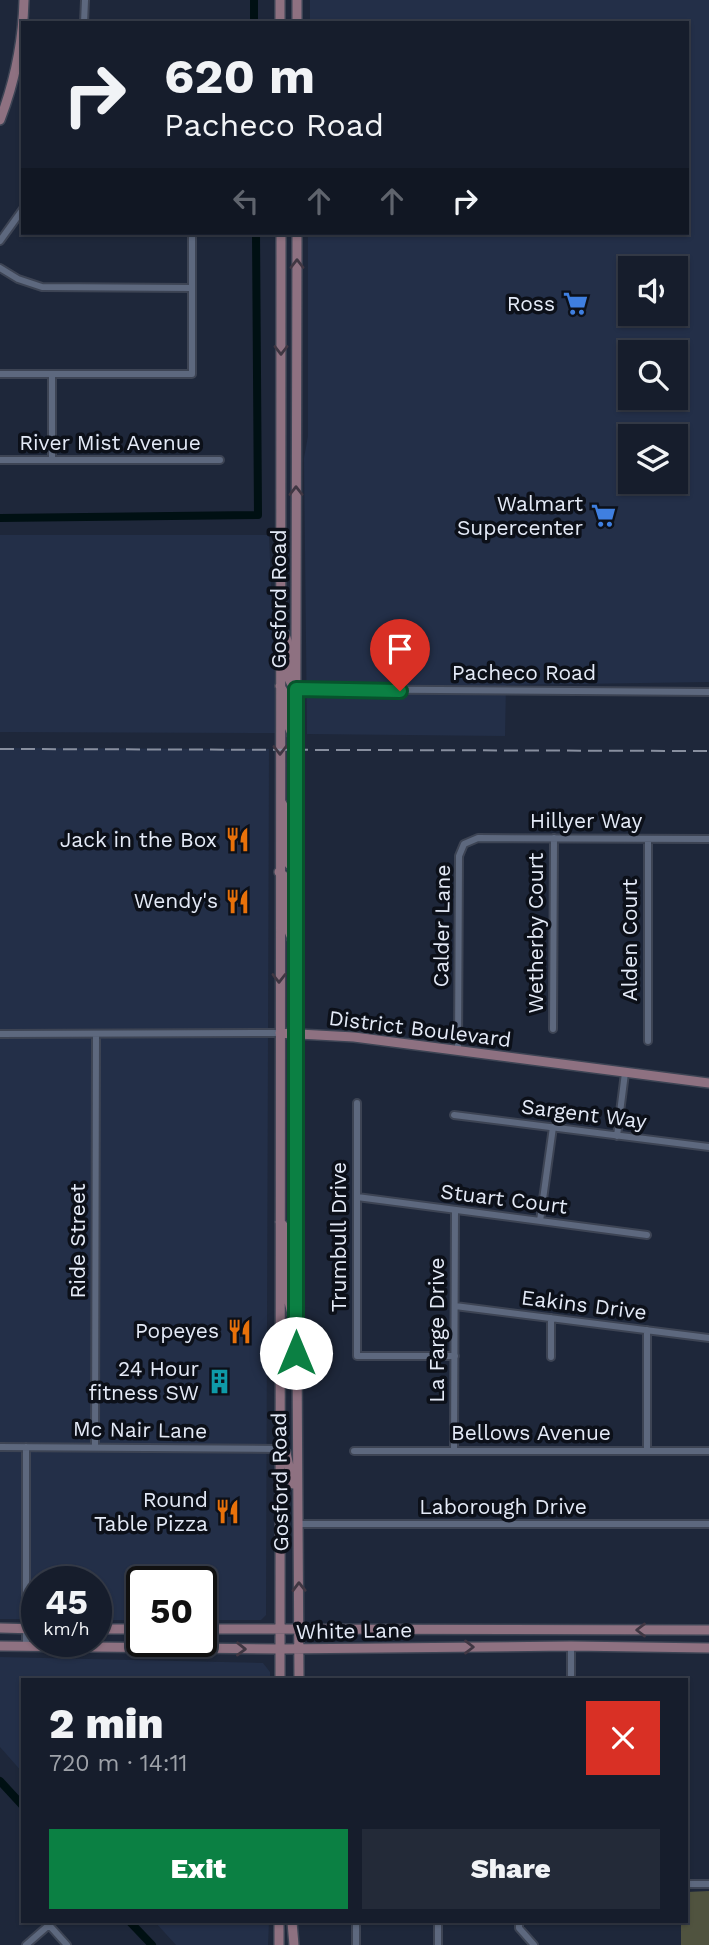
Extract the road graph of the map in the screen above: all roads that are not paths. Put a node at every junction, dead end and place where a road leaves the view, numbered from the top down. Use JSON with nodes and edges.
{"nodes":[{"id":1,"x":23,"y":0,"type":"edge"},
{"id":2,"x":85,"y":0,"type":"edge"},
{"id":3,"x":280,"y":0,"type":"edge"},
{"id":4,"x":297,"y":0,"type":"edge"},
{"id":5,"x":22,"y":21,"type":"edge"},
{"id":6,"x":84,"y":21,"type":"edge"},
{"id":7,"x":280,"y":21,"type":"edge"},
{"id":8,"x":297,"y":21,"type":"edge"},
{"id":9,"x":20,"y":62,"type":"edge"},
{"id":10,"x":0,"y":120,"type":"edge"},
{"id":11,"x":21,"y":212,"type":"edge"},
{"id":12,"x":192,"y":235,"type":"edge"},
{"id":13,"x":281,"y":235,"type":"edge"},
{"id":14,"x":297,"y":235,"type":"edge"},
{"id":15,"x":0,"y":241,"type":"edge"},
{"id":16,"x":0,"y":268,"type":"edge"},
{"id":17,"x":192,"y":288,"type":"junction"},
{"id":18,"x":0,"y":374,"type":"edge"},
{"id":19,"x":52,"y":374,"type":"junction"},
{"id":20,"x":0,"y":460,"type":"edge"},
{"id":21,"x":52,"y":460,"type":"junction"},
{"id":22,"x":220,"y":460,"type":"dead end"},
{"id":23,"x":280,"y":623,"type":"junction"},
{"id":24,"x":280,"y":686,"type":"junction"},
{"id":25,"x":296,"y":689,"type":"junction"},
{"id":26,"x":709,"y":692,"type":"edge"},
{"id":27,"x":296,"y":744,"type":"junction"},
{"id":28,"x":280,"y":801,"type":"junction"},
{"id":29,"x":554,"y":838,"type":"junction"},
{"id":30,"x":648,"y":839,"type":"junction"},
{"id":31,"x":709,"y":839,"type":"edge"},
{"id":32,"x":464,"y":844,"type":"joint"},
{"id":33,"x":296,"y":870,"type":"junction"},
{"id":34,"x":279,"y":872,"type":"junction"},
{"id":35,"x":296,"y":948,"type":"junction"},
{"id":36,"x":553,"y":1029,"type":"dead end"},
{"id":37,"x":279,"y":1032,"type":"junction"},
{"id":38,"x":295,"y":1033,"type":"junction"},
{"id":39,"x":0,"y":1034,"type":"edge"},
{"id":40,"x":96,"y":1034,"type":"junction"},
{"id":41,"x":648,"y":1041,"type":"dead end"},
{"id":42,"x":458,"y":1051,"type":"junction"},
{"id":43,"x":625,"y":1073,"type":"junction"},
{"id":44,"x":709,"y":1083,"type":"edge"},
{"id":45,"x":357,"y":1103,"type":"dead end"},
{"id":46,"x":454,"y":1115,"type":"dead end"},
{"id":47,"x":552,"y":1127,"type":"junction"},
{"id":48,"x":617,"y":1136,"type":"junction"},
{"id":49,"x":709,"y":1147,"type":"edge"},
{"id":50,"x":357,"y":1197,"type":"junction"},
{"id":51,"x":455,"y":1210,"type":"junction"},
{"id":52,"x":540,"y":1221,"type":"junction"},
{"id":53,"x":280,"y":1222,"type":"junction"},
{"id":54,"x":647,"y":1235,"type":"dead end"},
{"id":55,"x":455,"y":1306,"type":"junction"},
{"id":56,"x":551,"y":1318,"type":"junction"},
{"id":57,"x":295,"y":1329,"type":"junction"},
{"id":58,"x":647,"y":1330,"type":"junction"},
{"id":59,"x":709,"y":1338,"type":"edge"},
{"id":60,"x":455,"y":1356,"type":"junction"},
{"id":61,"x":551,"y":1357,"type":"dead end"},
{"id":62,"x":0,"y":1447,"type":"edge"},
{"id":63,"x":26,"y":1447,"type":"junction"},
{"id":64,"x":95,"y":1447,"type":"junction"},
{"id":65,"x":279,"y":1449,"type":"junction"},
{"id":66,"x":354,"y":1451,"type":"dead end"},
{"id":67,"x":454,"y":1451,"type":"junction"},
{"id":68,"x":647,"y":1451,"type":"junction"},
{"id":69,"x":709,"y":1451,"type":"edge"},
{"id":70,"x":298,"y":1514,"type":"junction"},
{"id":71,"x":298,"y":1524,"type":"junction"},
{"id":72,"x":709,"y":1524,"type":"edge"},
{"id":73,"x":30,"y":1566,"type":"edge"},
{"id":74,"x":0,"y":1628,"type":"edge"},
{"id":75,"x":21,"y":1628,"type":"edge"},
{"id":76,"x":217,"y":1629,"type":"edge"},
{"id":77,"x":281,"y":1629,"type":"junction"},
{"id":78,"x":299,"y":1629,"type":"junction"},
{"id":79,"x":709,"y":1630,"type":"edge"},
{"id":80,"x":0,"y":1646,"type":"edge"},
{"id":81,"x":21,"y":1646,"type":"edge"},
{"id":82,"x":571,"y":1646,"type":"junction"},
{"id":83,"x":112,"y":1647,"type":"edge"},
{"id":84,"x":709,"y":1648,"type":"edge"},
{"id":85,"x":280,"y":1649,"type":"junction"},
{"id":86,"x":299,"y":1649,"type":"junction"},
{"id":87,"x":280,"y":1678,"type":"edge"},
{"id":88,"x":299,"y":1678,"type":"edge"},
{"id":89,"x":572,"y":1678,"type":"edge"},
{"id":90,"x":688,"y":1884,"type":"edge"},
{"id":91,"x":709,"y":1884,"type":"edge"},
{"id":92,"x":279,"y":1923,"type":"edge"},
{"id":93,"x":294,"y":1923,"type":"edge"},
{"id":94,"x":356,"y":1923,"type":"edge"},
{"id":95,"x":438,"y":1923,"type":"edge"},
{"id":96,"x":519,"y":1923,"type":"edge"},
{"id":97,"x":26,"y":1945,"type":"edge"},
{"id":98,"x":66,"y":1945,"type":"edge"},
{"id":99,"x":279,"y":1945,"type":"edge"},
{"id":100,"x":295,"y":1945,"type":"edge"},
{"id":101,"x":356,"y":1945,"type":"edge"},
{"id":102,"x":438,"y":1945,"type":"edge"},
{"id":103,"x":534,"y":1945,"type":"edge"}],
"edges":[{"from":1,"to":5,"type":"main road"},
{"from":2,"to":6,"type":"street"},
{"from":3,"to":7,"type":"main road"},
{"from":4,"to":8,"type":"main road"},
{"from":9,"to":10,"type":"main road"},
{"from":11,"to":15,"type":"street"},
{"from":12,"to":17,"type":"street"},
{"from":13,"to":23,"type":"main road","name":"Gosford Road","one_way":true},
{"from":25,"to":14,"type":"main road","name":"Gosford Road","one_way":true},
{"from":16,"to":17,"type":"street"},
{"from":17,"to":19,"type":"street"},
{"from":18,"to":19,"type":"street"},
{"from":19,"to":21,"type":"street"},
{"from":20,"to":21,"type":"street","name":"River Mist Avenue"},
{"from":21,"to":22,"type":"street","name":"River Mist Avenue"},
{"from":23,"to":24,"type":"main road","name":"Gosford Road"},
{"from":23,"to":25,"type":"main road"},
{"from":24,"to":27,"type":"main road"},
{"from":24,"to":28,"type":"main road","name":"Gosford Road","one_way":true},
{"from":25,"to":26,"type":"street","name":"Pacheco Road"},
{"from":25,"to":27,"type":"main road","name":"Gosford Road"},
{"from":27,"to":33,"type":"main road","name":"Gosford Road"},
{"from":28,"to":33,"type":"main road"},
{"from":28,"to":34,"type":"main road","name":"Gosford Road"},
{"from":29,"to":30,"type":"street","name":"Hillyer Way"},
{"from":29,"to":32,"type":"street","name":"Hillyer Way"},
{"from":29,"to":36,"type":"street","name":"Wetherby Court"},
{"from":30,"to":31,"type":"street","name":"Hillyer Way"},
{"from":30,"to":41,"type":"street","name":"Alden Court"},
{"from":32,"to":42,"type":"street","name":"Calder Lane"},
{"from":33,"to":35,"type":"main road","name":"Gosford Road"},
{"from":34,"to":35,"type":"main road"},
{"from":34,"to":37,"type":"main road","name":"Gosford Road","one_way":true},
{"from":35,"to":38,"type":"main road","name":"Gosford Road"},
{"from":37,"to":38,"type":"main road","name":"District Boulevard"},
{"from":37,"to":40,"type":"street","name":"District Boulevard"},
{"from":37,"to":53,"type":"main road","name":"Gosford Road"},
{"from":38,"to":42,"type":"main road","name":"District Boulevard"},
{"from":38,"to":57,"type":"main road","name":"Gosford Road"},
{"from":39,"to":40,"type":"street","name":"District Boulevard"},
{"from":40,"to":64,"type":"street","name":"Ride Street"},
{"from":42,"to":43,"type":"main road","name":"District Boulevard"},
{"from":43,"to":44,"type":"main road","name":"District Boulevard"},
{"from":43,"to":48,"type":"street"},
{"from":45,"to":50,"type":"street","name":"Trumbull Drive"},
{"from":46,"to":47,"type":"street","name":"Sargent Way"},
{"from":47,"to":48,"type":"street","name":"Sargent Way"},
{"from":47,"to":52,"type":"street"},
{"from":48,"to":49,"type":"street","name":"Sargent Way"},
{"from":50,"to":51,"type":"street","name":"Stuart Court"},
{"from":50,"to":60,"type":"street","name":"Trumbull Drive"},
{"from":51,"to":52,"type":"street","name":"Stuart Court"},
{"from":51,"to":55,"type":"street","name":"La Farge Drive"},
{"from":52,"to":54,"type":"street","name":"Stuart Court"},
{"from":53,"to":57,"type":"main road"},
{"from":53,"to":65,"type":"main road","name":"Gosford Road"},
{"from":55,"to":56,"type":"street","name":"Eakins Drive"},
{"from":55,"to":60,"type":"street","name":"La Farge Drive"},
{"from":56,"to":58,"type":"street","name":"Eakins Drive"},
{"from":56,"to":61,"type":"street"},
{"from":57,"to":70,"type":"main road","name":"Gosford Road"},
{"from":58,"to":59,"type":"street","name":"Eakins Drive"},
{"from":58,"to":68,"type":"street"},
{"from":60,"to":67,"type":"street","name":"La Farge Drive"},
{"from":62,"to":63,"type":"street","name":"Mc Nair Lane"},
{"from":63,"to":64,"type":"street","name":"Mc Nair Lane"},
{"from":63,"to":73,"type":"street"},
{"from":64,"to":65,"type":"street","name":"Mc Nair Lane"},
{"from":65,"to":70,"type":"main road"},
{"from":65,"to":77,"type":"main road","name":"Gosford Road"},
{"from":66,"to":67,"type":"street","name":"Bellows Avenue"},
{"from":67,"to":68,"type":"street","name":"Bellows Avenue"},
{"from":68,"to":69,"type":"street","name":"Bellows Avenue"},
{"from":70,"to":71,"type":"main road","name":"Gosford Road"},
{"from":71,"to":72,"type":"street","name":"Laborough Drive"},
{"from":78,"to":71,"type":"main road","name":"Gosford Road","one_way":true},
{"from":74,"to":75,"type":"main road"},
{"from":76,"to":77,"type":"main road","name":"White Lane"},
{"from":77,"to":78,"type":"main road","name":"White Lane"},
{"from":77,"to":85,"type":"main road","name":"Gosford Road"},
{"from":79,"to":78,"type":"main road","name":"White Lane","one_way":true},
{"from":78,"to":86,"type":"main road","name":"Gosford Road"},
{"from":80,"to":81,"type":"main road","name":"White Lane"},
{"from":82,"to":84,"type":"main road","name":"White Lane"},
{"from":86,"to":82,"type":"main road","name":"White Lane","one_way":true},
{"from":82,"to":89,"type":"street"},
{"from":83,"to":85,"type":"main road","name":"White Lane","one_way":true},
{"from":85,"to":86,"type":"main road","name":"White Lane"},
{"from":85,"to":87,"type":"main road","name":"Gosford Road"},
{"from":86,"to":88,"type":"main road","name":"Gosford Road"},
{"from":90,"to":91,"type":"street"},
{"from":92,"to":99,"type":"main road"},
{"from":93,"to":100,"type":"main road"},
{"from":94,"to":101,"type":"street"},
{"from":95,"to":102,"type":"street"},
{"from":96,"to":103,"type":"street"},
{"from":97,"to":98,"type":"street"}]}
